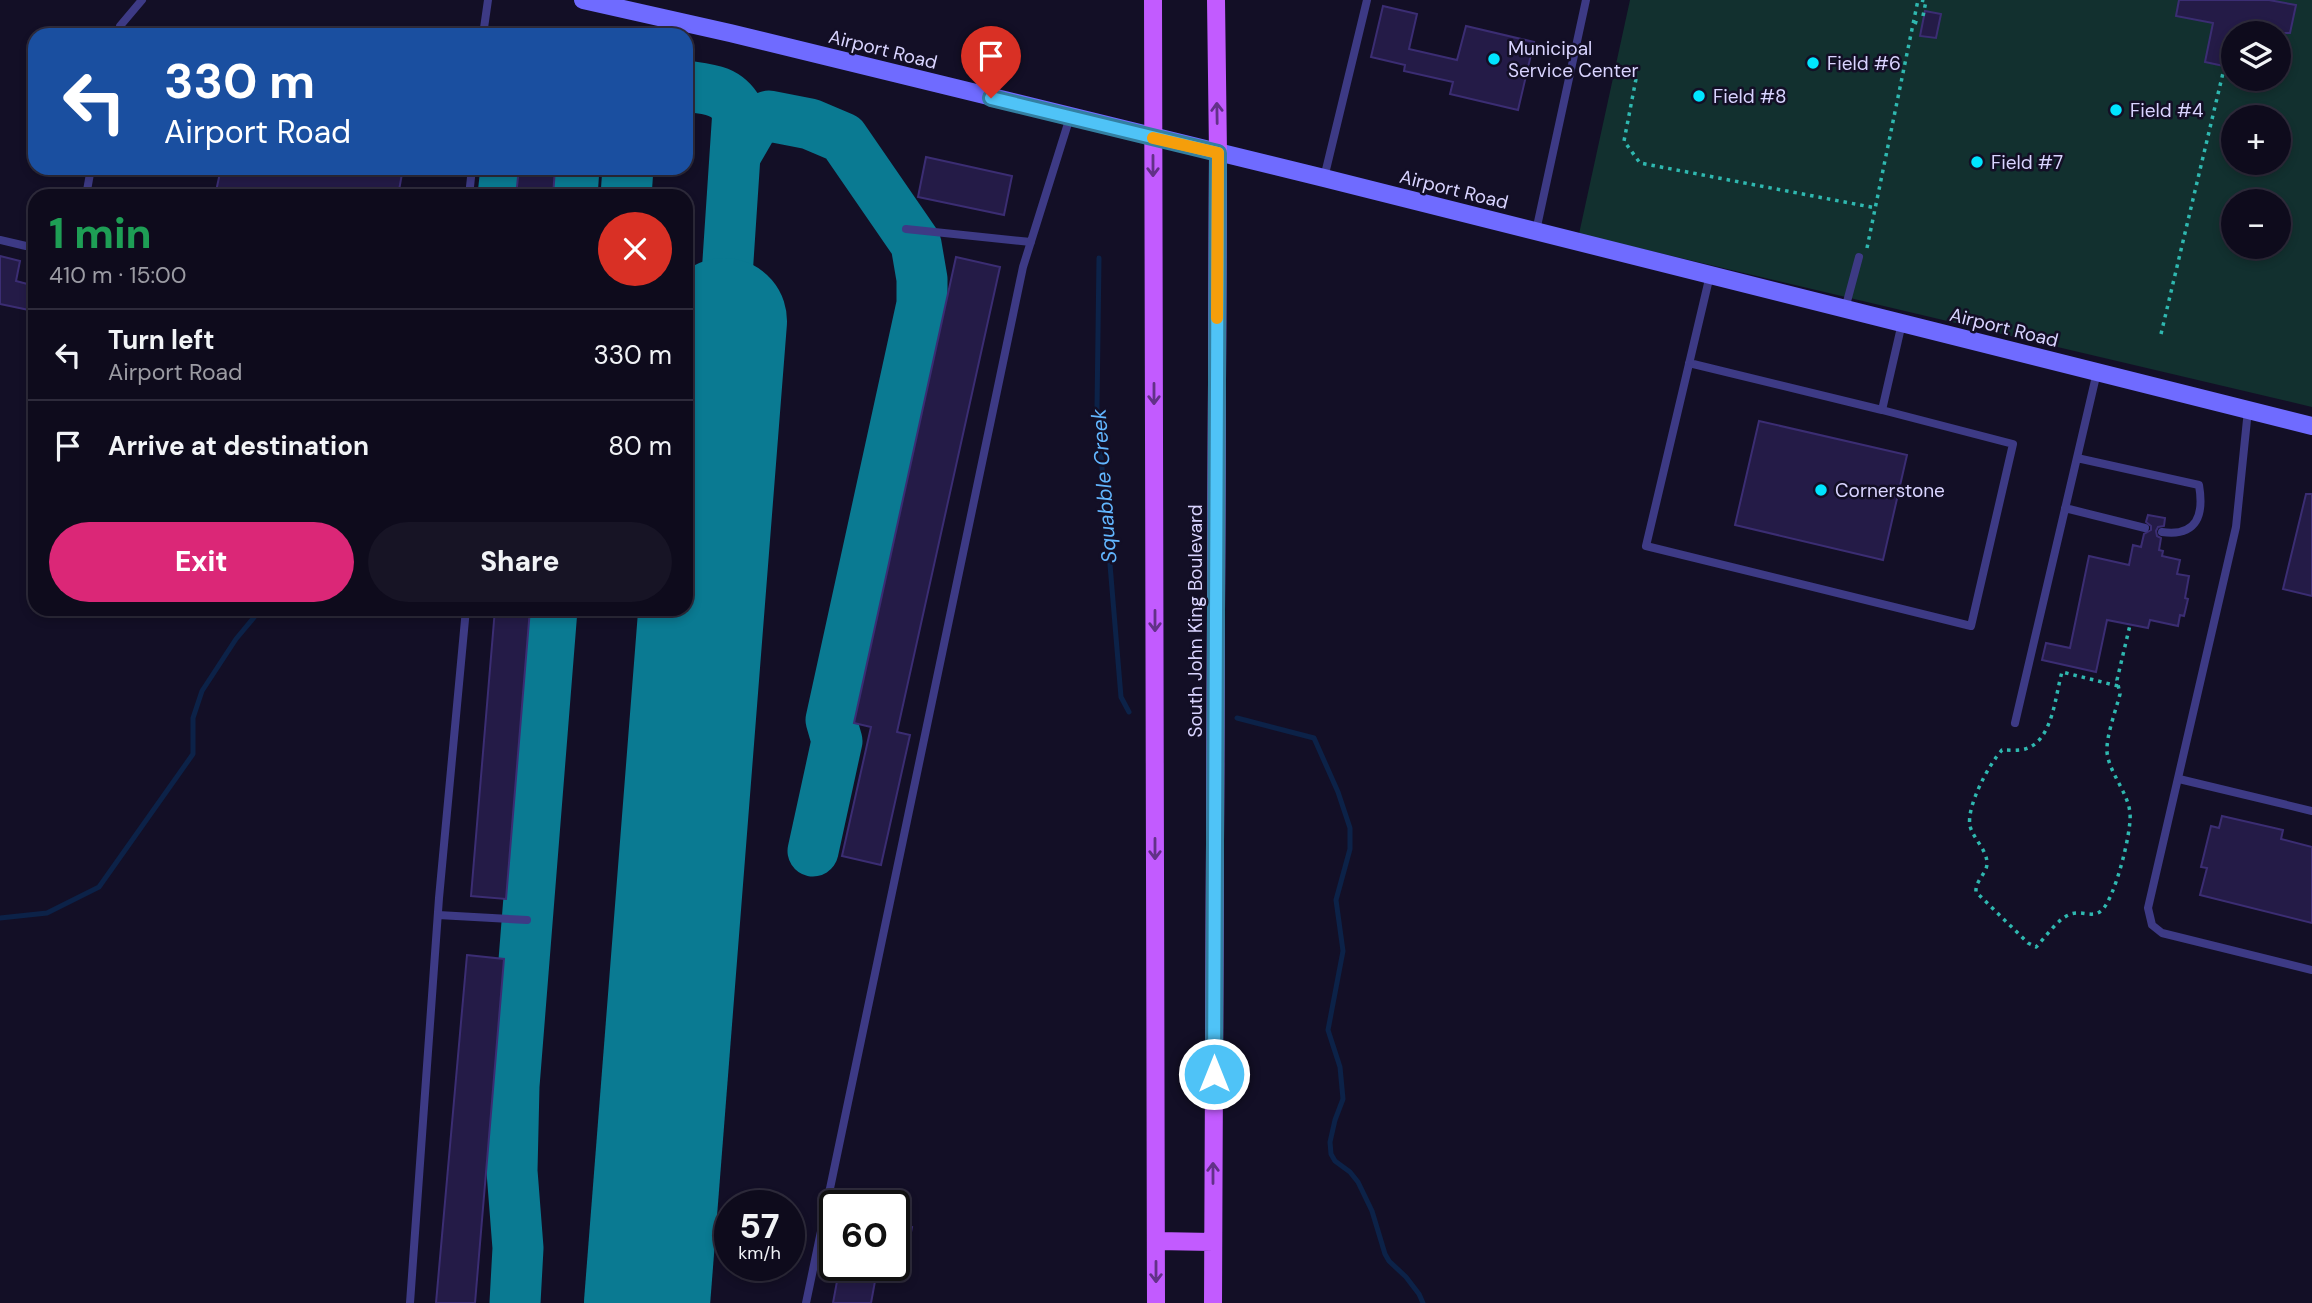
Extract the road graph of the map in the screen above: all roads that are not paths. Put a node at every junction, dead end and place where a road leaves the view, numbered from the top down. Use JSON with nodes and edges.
{"nodes":[{"id":1,"x":142,"y":0,"type":"edge"},
{"id":2,"x":488,"y":0,"type":"edge"},
{"id":3,"x":583,"y":0,"type":"edge"},
{"id":4,"x":1153,"y":0,"type":"edge"},
{"id":5,"x":1216,"y":0,"type":"edge"},
{"id":6,"x":1367,"y":0,"type":"edge"},
{"id":7,"x":1586,"y":0,"type":"edge"},
{"id":8,"x":120,"y":28,"type":"edge"},
{"id":9,"x":484,"y":28,"type":"edge"},
{"id":10,"x":1069,"y":117,"type":"junction"},
{"id":11,"x":1153,"y":138,"type":"junction"},
{"id":12,"x":1218,"y":153,"type":"junction"},
{"id":13,"x":1324,"y":178,"type":"junction"},
{"id":14,"x":906,"y":229,"type":"dead end"},
{"id":15,"x":1536,"y":231,"type":"junction"},
{"id":16,"x":0,"y":240,"type":"edge"},
{"id":17,"x":1031,"y":242,"type":"junction"},
{"id":18,"x":26,"y":246,"type":"dead end"},
{"id":19,"x":1862,"y":258,"type":"road end"},
{"id":20,"x":1710,"y":275,"type":"junction"},
{"id":21,"x":1845,"y":309,"type":"junction"},
{"id":22,"x":1902,"y":323,"type":"junction"},
{"id":23,"x":1689,"y":363,"type":"junction"},
{"id":24,"x":2097,"y":372,"type":"junction"},
{"id":25,"x":1882,"y":410,"type":"junction"},
{"id":26,"x":2248,"y":410,"type":"junction"},
{"id":27,"x":2312,"y":426,"type":"edge"},
{"id":28,"x":2077,"y":458,"type":"junction"},
{"id":29,"x":2065,"y":509,"type":"junction"},
{"id":30,"x":2145,"y":528,"type":"dead end"},
{"id":31,"x":2162,"y":532,"type":"dead end"},
{"id":32,"x":465,"y":616,"type":"edge"},
{"id":33,"x":2015,"y":723,"type":"dead end"},
{"id":34,"x":2179,"y":779,"type":"junction"},
{"id":35,"x":2312,"y":811,"type":"edge"},
{"id":36,"x":438,"y":915,"type":"junction"},
{"id":37,"x":527,"y":920,"type":"dead end"},
{"id":38,"x":2312,"y":970,"type":"edge"},
{"id":39,"x":1157,"y":1241,"type":"junction"},
{"id":40,"x":1213,"y":1241,"type":"junction"},
{"id":41,"x":410,"y":1303,"type":"edge"},
{"id":42,"x":806,"y":1303,"type":"edge"},
{"id":43,"x":1156,"y":1303,"type":"edge"},
{"id":44,"x":1213,"y":1303,"type":"edge"}],
"edges":[{"from":1,"to":8,"type":"lane"},
{"from":2,"to":9,"type":"lane"},
{"from":3,"to":10,"type":"street","name":"Airport Road"},
{"from":4,"to":11,"type":"main road","name":"South John King Boulevard"},
{"from":12,"to":5,"type":"main road","name":"South John King Boulevard","one_way":true},
{"from":6,"to":13,"type":"lane"},
{"from":7,"to":15,"type":"lane"},
{"from":10,"to":11,"type":"street","name":"Airport Road"},
{"from":10,"to":17,"type":"lane"},
{"from":11,"to":12,"type":"street","name":"Airport Road"},
{"from":11,"to":39,"type":"main road","name":"South John King Boulevard","one_way":true},
{"from":12,"to":13,"type":"street","name":"Airport Road"},
{"from":40,"to":12,"type":"main road","name":"South John King Boulevard","one_way":true},
{"from":13,"to":15,"type":"street","name":"Airport Road"},
{"from":14,"to":17,"type":"lane"},
{"from":15,"to":20,"type":"street","name":"Airport Road"},
{"from":16,"to":18,"type":"lane"},
{"from":17,"to":42,"type":"lane"},
{"from":19,"to":21,"type":"lane"},
{"from":20,"to":21,"type":"street","name":"Airport Road"},
{"from":20,"to":23,"type":"lane"},
{"from":21,"to":22,"type":"street","name":"Airport Road"},
{"from":22,"to":24,"type":"street","name":"Airport Road"},
{"from":22,"to":25,"type":"lane"},
{"from":23,"to":25,"type":"lane"},
{"from":23,"to":25,"type":"lane"},
{"from":24,"to":26,"type":"street","name":"Airport Road"},
{"from":24,"to":28,"type":"lane"},
{"from":26,"to":27,"type":"street","name":"Airport Road"},
{"from":26,"to":34,"type":"lane"},
{"from":28,"to":29,"type":"lane"},
{"from":28,"to":31,"type":"lane"},
{"from":29,"to":30,"type":"lane"},
{"from":29,"to":33,"type":"lane"},
{"from":32,"to":36,"type":"lane"},
{"from":34,"to":35,"type":"lane"},
{"from":34,"to":38,"type":"lane"},
{"from":36,"to":37,"type":"lane"},
{"from":36,"to":41,"type":"lane"},
{"from":39,"to":40,"type":"main road"},
{"from":39,"to":43,"type":"main road","name":"South John King Boulevard","one_way":true},
{"from":40,"to":44,"type":"main road","name":"South John King Boulevard"}]}
